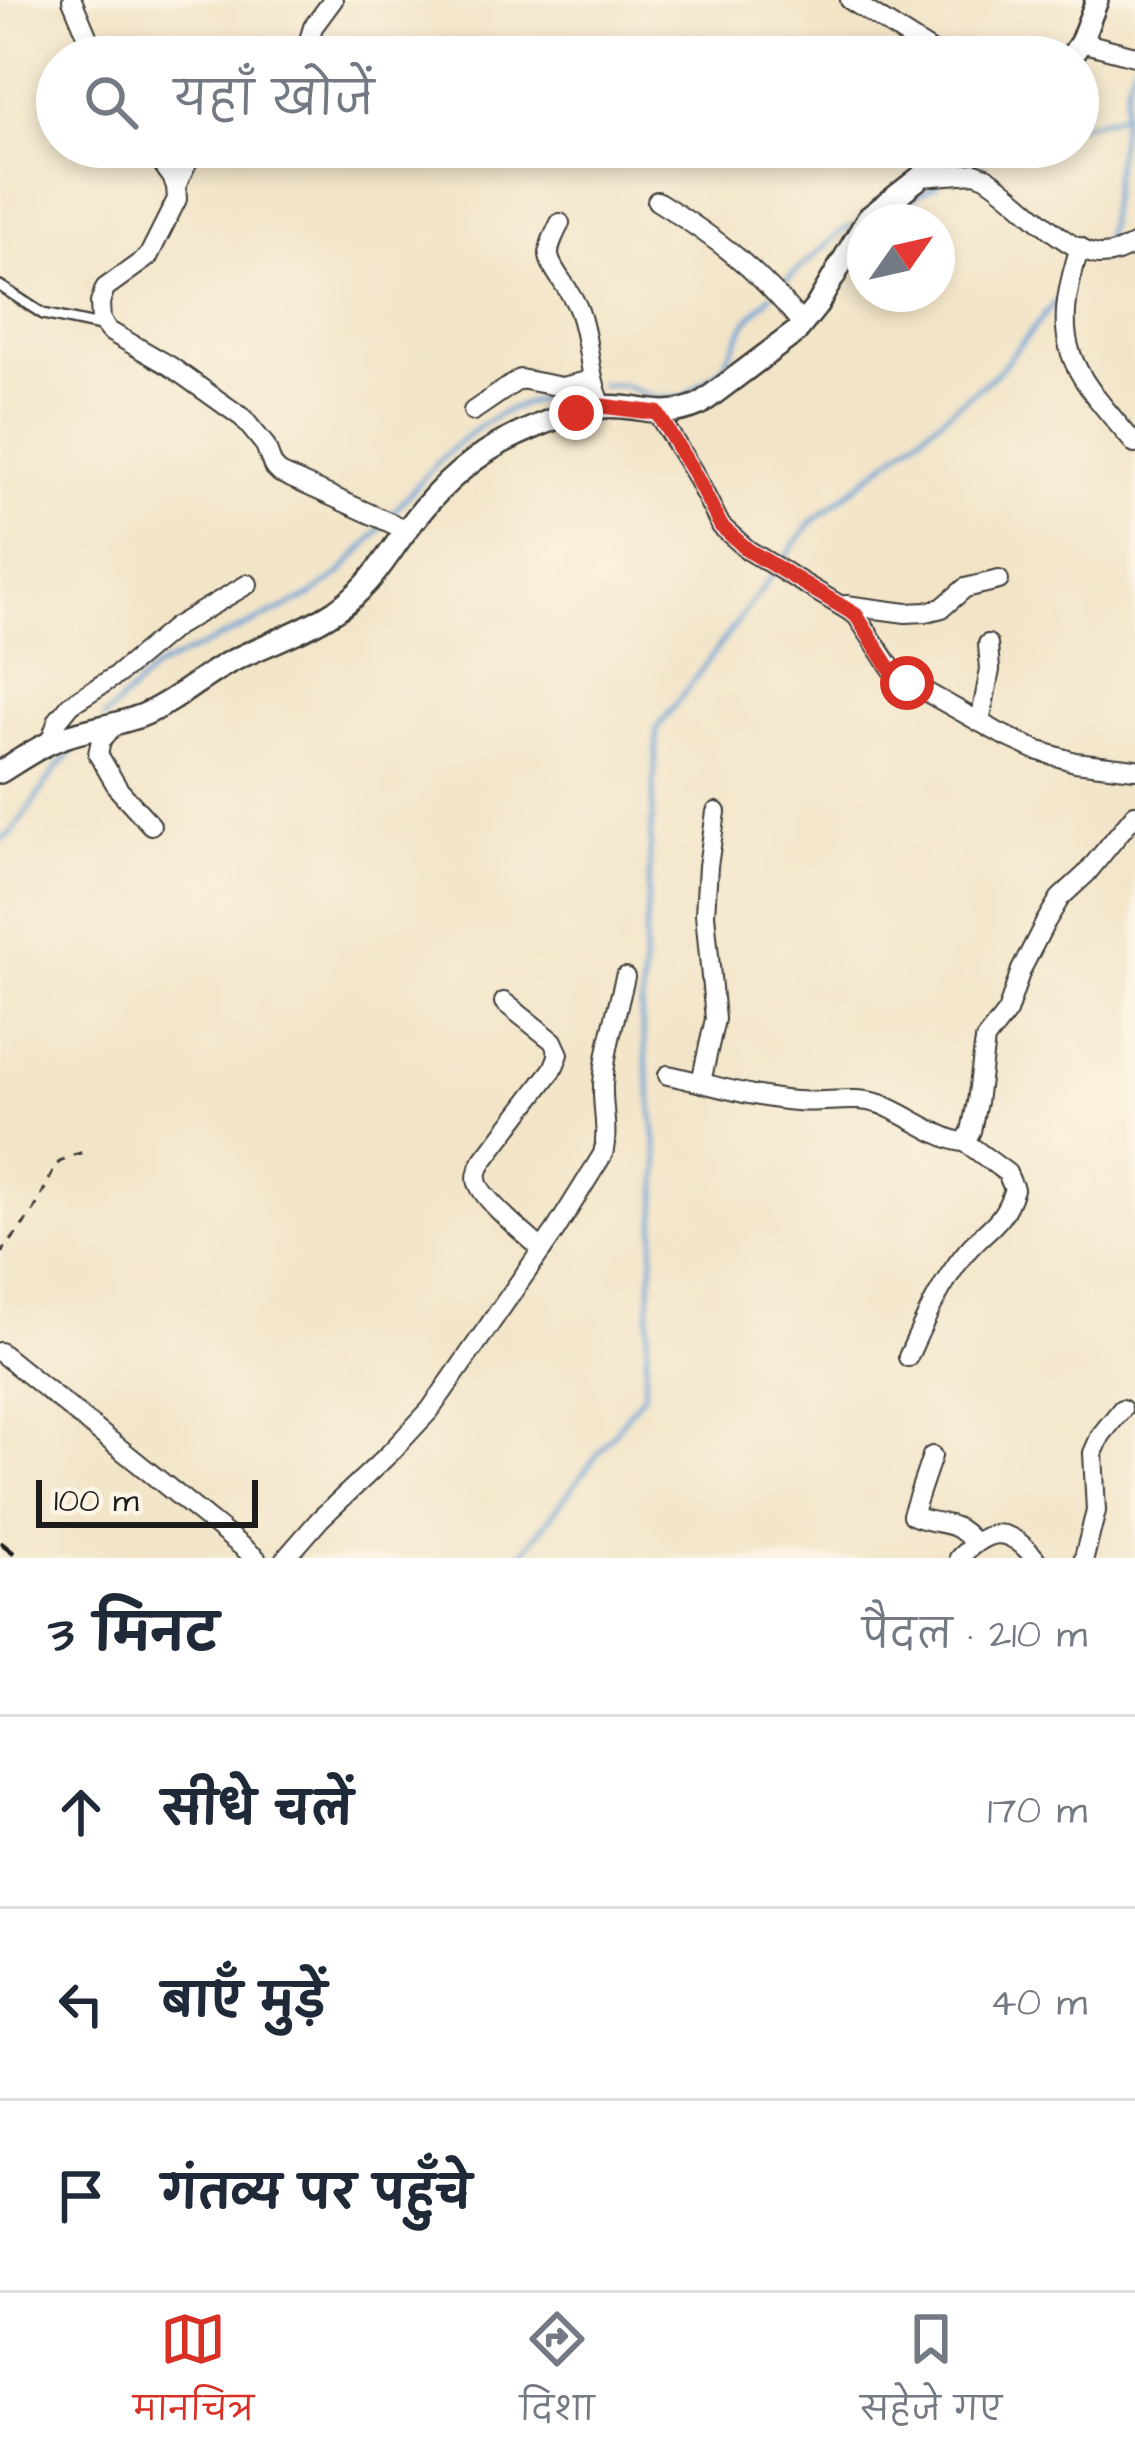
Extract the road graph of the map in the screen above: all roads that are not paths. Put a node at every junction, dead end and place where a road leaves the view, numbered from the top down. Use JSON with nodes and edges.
{"nodes":[{"id":1,"x":72,"y":0,"type":"edge"},
{"id":2,"x":332,"y":0,"type":"edge"},
{"id":3,"x":850,"y":0,"type":"edge"},
{"id":4,"x":1097,"y":0,"type":"edge"},
{"id":5,"x":87,"y":36,"type":"edge"},
{"id":6,"x":310,"y":36,"type":"edge"},
{"id":7,"x":907,"y":36,"type":"edge"},
{"id":8,"x":1086,"y":36,"type":"edge"},
{"id":9,"x":1099,"y":50,"type":"edge"},
{"id":10,"x":1135,"y":56,"type":"edge"},
{"id":11,"x":164,"y":168,"type":"edge"},
{"id":12,"x":185,"y":168,"type":"edge"},
{"id":13,"x":932,"y":168,"type":"edge"},
{"id":14,"x":920,"y":177,"type":"junction"},
{"id":15,"x":176,"y":186,"type":"junction"},
{"id":16,"x":657,"y":201,"type":"dead end"},
{"id":17,"x":560,"y":223,"type":"dead end"},
{"id":18,"x":1135,"y":244,"type":"edge"},
{"id":19,"x":1080,"y":248,"type":"junction"},
{"id":20,"x":0,"y":286,"type":"edge"},
{"id":21,"x":803,"y":325,"type":"junction"},
{"id":22,"x":105,"y":327,"type":"junction"},
{"id":23,"x":592,"y":380,"type":"junction"},
{"id":24,"x":602,"y":406,"type":"junction"},
{"id":25,"x":473,"y":411,"type":"dead end"},
{"id":26,"x":657,"y":413,"type":"junction"},
{"id":27,"x":1135,"y":444,"type":"edge"},
{"id":28,"x":406,"y":530,"type":"junction"},
{"id":29,"x":999,"y":580,"type":"dead end"},
{"id":30,"x":248,"y":584,"type":"dead end"},
{"id":31,"x":842,"y":605,"type":"junction"},
{"id":32,"x":988,"y":644,"type":"dead end"},
{"id":33,"x":118,"y":722,"type":"junction"},
{"id":34,"x":980,"y":722,"type":"junction"},
{"id":35,"x":50,"y":742,"type":"junction"},
{"id":36,"x":1135,"y":769,"type":"edge"},
{"id":37,"x":0,"y":772,"type":"edge"},
{"id":38,"x":716,"y":812,"type":"dead end"},
{"id":39,"x":1135,"y":814,"type":"edge"},
{"id":40,"x":151,"y":825,"type":"dead end"},
{"id":41,"x":625,"y":977,"type":"dead end"},
{"id":42,"x":504,"y":1002,"type":"dead end"},
{"id":43,"x":668,"y":1075,"type":"dead end"},
{"id":44,"x":700,"y":1082,"type":"junction"},
{"id":45,"x":965,"y":1142,"type":"junction"},
{"id":46,"x":542,"y":1250,"type":"junction"},
{"id":47,"x":0,"y":1352,"type":"edge"},
{"id":48,"x":908,"y":1357,"type":"dead end"},
{"id":49,"x":1122,"y":1409,"type":"dead end"},
{"id":50,"x":932,"y":1456,"type":"dead end"},
{"id":51,"x":974,"y":1541,"type":"junction"},
{"id":52,"x":256,"y":1558,"type":"edge"},
{"id":53,"x":286,"y":1558,"type":"edge"},
{"id":54,"x":958,"y":1558,"type":"edge"},
{"id":55,"x":1035,"y":1558,"type":"edge"},
{"id":56,"x":1084,"y":1558,"type":"edge"}],
"edges":[{"from":1,"to":5,"type":"street"},
{"from":2,"to":6,"type":"street"},
{"from":3,"to":7,"type":"street"},
{"from":4,"to":8,"type":"street"},
{"from":9,"to":10,"type":"street"},
{"from":11,"to":15,"type":"street"},
{"from":12,"to":15,"type":"street"},
{"from":13,"to":14,"type":"street"},
{"from":14,"to":19,"type":"street"},
{"from":14,"to":21,"type":"street"},
{"from":15,"to":22,"type":"street"},
{"from":16,"to":21,"type":"street"},
{"from":17,"to":23,"type":"street"},
{"from":18,"to":19,"type":"street"},
{"from":19,"to":27,"type":"street"},
{"from":20,"to":22,"type":"lane"},
{"from":21,"to":26,"type":"street"},
{"from":22,"to":28,"type":"street"},
{"from":23,"to":24,"type":"street"},
{"from":23,"to":25,"type":"street"},
{"from":24,"to":26,"type":"street"},
{"from":24,"to":28,"type":"street"},
{"from":26,"to":31,"type":"street"},
{"from":28,"to":33,"type":"street"},
{"from":29,"to":31,"type":"street"},
{"from":30,"to":35,"type":"street"},
{"from":31,"to":34,"type":"street"},
{"from":32,"to":34,"type":"street"},
{"from":33,"to":35,"type":"street"},
{"from":33,"to":40,"type":"street"},
{"from":34,"to":36,"type":"street"},
{"from":35,"to":37,"type":"street"},
{"from":38,"to":44,"type":"street"},
{"from":39,"to":45,"type":"street"},
{"from":41,"to":46,"type":"street"},
{"from":42,"to":46,"type":"street"},
{"from":43,"to":44,"type":"street"},
{"from":44,"to":45,"type":"street"},
{"from":45,"to":48,"type":"street"},
{"from":46,"to":53,"type":"street"},
{"from":47,"to":52,"type":"street"},
{"from":49,"to":56,"type":"street"},
{"from":50,"to":51,"type":"street"},
{"from":51,"to":54,"type":"street"},
{"from":51,"to":55,"type":"street"}]}
